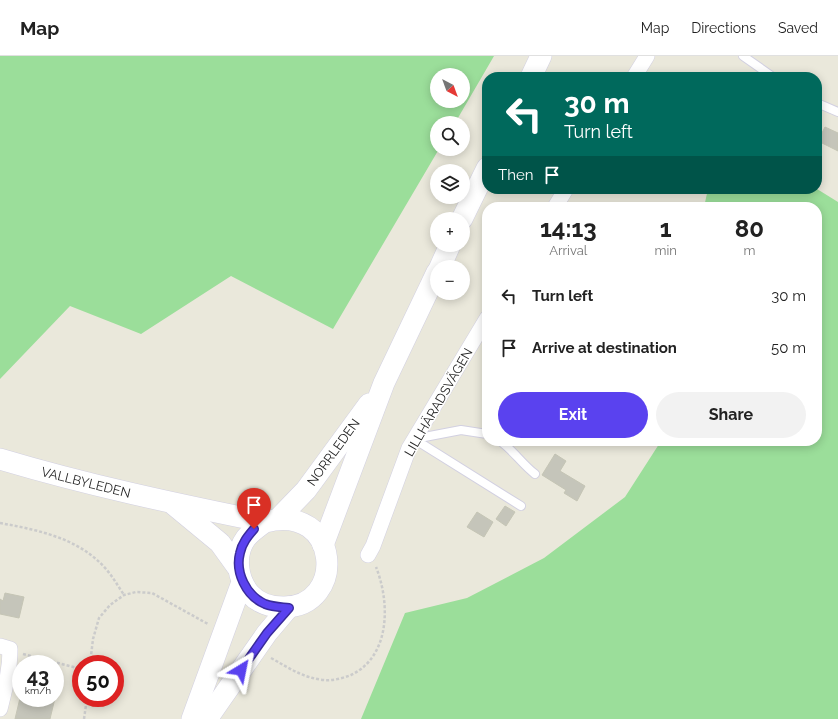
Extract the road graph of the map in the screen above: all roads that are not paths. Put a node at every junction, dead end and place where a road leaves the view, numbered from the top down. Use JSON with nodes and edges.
{"nodes":[{"id":1,"x":541,"y":56,"type":"edge"},
{"id":2,"x":647,"y":56,"type":"edge"},
{"id":3,"x":743,"y":56,"type":"edge"},
{"id":4,"x":533,"y":72,"type":"edge"},
{"id":5,"x":637,"y":72,"type":"edge"},
{"id":6,"x":766,"y":72,"type":"edge"},
{"id":7,"x":822,"y":105,"type":"edge"},
{"id":8,"x":838,"y":112,"type":"edge"},
{"id":9,"x":482,"y":178,"type":"edge"},
{"id":10,"x":465,"y":212,"type":"edge"},
{"id":11,"x":430,"y":287,"type":"edge"},
{"id":12,"x":482,"y":326,"type":"edge"},
{"id":13,"x":384,"y":383,"type":"junction"},
{"id":14,"x":482,"y":433,"type":"edge"},
{"id":15,"x":414,"y":439,"type":"junction"},
{"id":16,"x":507,"y":446,"type":"edge"},
{"id":17,"x":0,"y":459,"type":"edge"},
{"id":18,"x":535,"y":474,"type":"dead end"},
{"id":19,"x":172,"y":504,"type":"junction"},
{"id":20,"x":521,"y":506,"type":"dead end"},
{"id":21,"x":271,"y":521,"type":"junction"},
{"id":22,"x":324,"y":545,"type":"junction"},
{"id":23,"x":368,"y":555,"type":"road end"},
{"id":24,"x":240,"y":575,"type":"junction"},
{"id":25,"x":289,"y":608,"type":"junction"},
{"id":26,"x":5,"y":647,"type":"edge"},
{"id":27,"x":0,"y":709,"type":"edge"},
{"id":28,"x":192,"y":719,"type":"edge"},
{"id":29,"x":207,"y":719,"type":"edge"}],
"edges":[{"from":1,"to":4,"type":"main road"},
{"from":2,"to":5,"type":"street"},
{"from":3,"to":6,"type":"lane"},
{"from":7,"to":8,"type":"lane"},
{"from":9,"to":10,"type":"main road"},
{"from":11,"to":13,"type":"main road","name":"NORRLEDEN"},
{"from":12,"to":15,"type":"street","name":"LILLHÄRADSVÄGEN"},
{"from":13,"to":21,"type":"main road","name":"NORRLEDEN"},
{"from":13,"to":22,"type":"main road","name":"NORRLEDEN"},
{"from":14,"to":15,"type":"lane"},
{"from":15,"to":20,"type":"lane"},
{"from":15,"to":23,"type":"street","name":"LILLHÄRADSVÄGEN"},
{"from":16,"to":18,"type":"lane"},
{"from":17,"to":19,"type":"main road","name":"VALLBYLEDEN"},
{"from":19,"to":21,"type":"main road","name":"VALLBYLEDEN"},
{"from":19,"to":24,"type":"main road","name":"VALLBYLEDEN"},
{"from":21,"to":22,"type":"main road"},
{"from":21,"to":24,"type":"main road"},
{"from":22,"to":25,"type":"main road"},
{"from":24,"to":25,"type":"main road"},
{"from":24,"to":28,"type":"main road"},
{"from":25,"to":29,"type":"main road"},
{"from":26,"to":27,"type":"street"}]}
